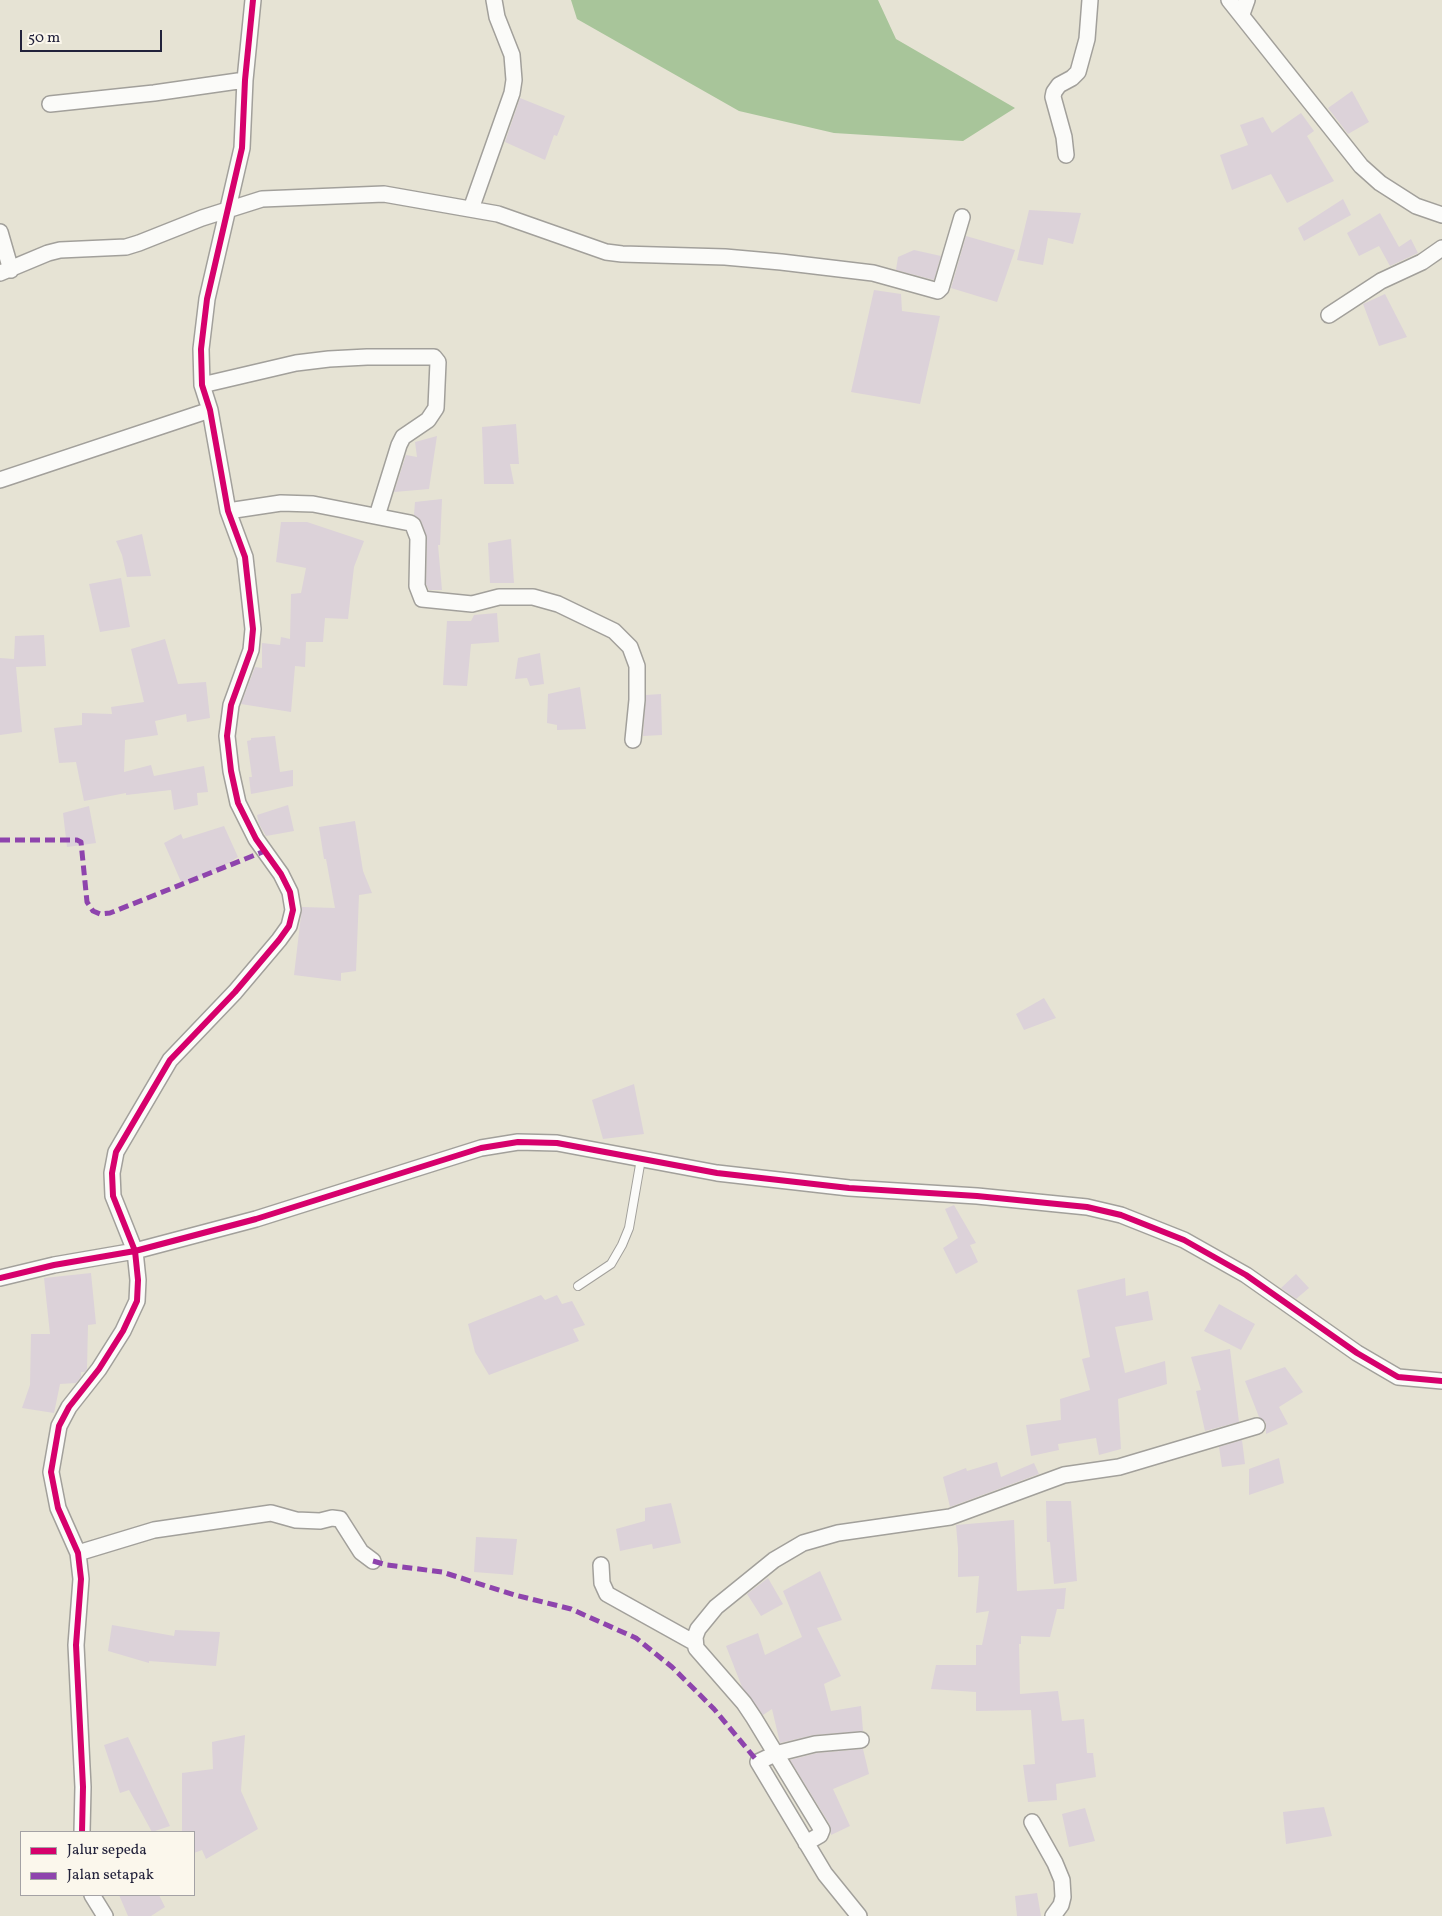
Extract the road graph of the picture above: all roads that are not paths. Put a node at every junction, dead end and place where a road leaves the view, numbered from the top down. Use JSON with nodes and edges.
{"nodes":[{"id":1,"x":253,"y":0,"type":"edge"},
{"id":2,"x":494,"y":0,"type":"edge"},
{"id":3,"x":1090,"y":0,"type":"edge"},
{"id":4,"x":1229,"y":0,"type":"edge"},
{"id":5,"x":1244,"y":7,"type":"edge"},
{"id":6,"x":246,"y":80,"type":"junction"},
{"id":7,"x":50,"y":104,"type":"dead end"},
{"id":8,"x":1066,"y":155,"type":"dead end"},
{"id":9,"x":228,"y":209,"type":"junction"},
{"id":10,"x":471,"y":209,"type":"junction"},
{"id":11,"x":1442,"y":216,"type":"edge"},
{"id":12,"x":962,"y":217,"type":"dead end"},
{"id":13,"x":0,"y":232,"type":"edge"},
{"id":14,"x":1442,"y":248,"type":"edge"},
{"id":15,"x":6,"y":272,"type":"edge"},
{"id":16,"x":1329,"y":315,"type":"dead end"},
{"id":17,"x":202,"y":385,"type":"junction"},
{"id":18,"x":210,"y":410,"type":"junction"},
{"id":19,"x":0,"y":480,"type":"edge"},
{"id":20,"x":228,"y":511,"type":"junction"},
{"id":21,"x":377,"y":516,"type":"junction"},
{"id":22,"x":633,"y":740,"type":"dead end"},
{"id":23,"x":641,"y":1159,"type":"junction"},
{"id":24,"x":135,"y":1251,"type":"junction"},
{"id":25,"x":0,"y":1278,"type":"edge"},
{"id":26,"x":578,"y":1286,"type":"dead end"},
{"id":27,"x":1442,"y":1381,"type":"edge"},
{"id":28,"x":1257,"y":1426,"type":"dead end"},
{"id":29,"x":78,"y":1553,"type":"junction"},
{"id":30,"x":373,"y":1561,"type":"dead end"},
{"id":31,"x":602,"y":1565,"type":"dead end"},
{"id":32,"x":695,"y":1643,"type":"junction"},
{"id":33,"x":861,"y":1740,"type":"dead end"},
{"id":34,"x":769,"y":1757,"type":"junction"},
{"id":35,"x":1032,"y":1822,"type":"dead end"},
{"id":36,"x":82,"y":1831,"type":"edge"},
{"id":37,"x":93,"y":1896,"type":"edge"},
{"id":38,"x":105,"y":1916,"type":"edge"},
{"id":39,"x":859,"y":1916,"type":"edge"},
{"id":40,"x":1053,"y":1916,"type":"edge"}],
"edges":[{"from":1,"to":6,"type":"street"},
{"from":2,"to":10,"type":"street"},
{"from":3,"to":8,"type":"street"},
{"from":4,"to":5,"type":"street"},
{"from":5,"to":11,"type":"street"},
{"from":6,"to":7,"type":"street"},
{"from":6,"to":9,"type":"street"},
{"from":9,"to":10,"type":"street"},
{"from":9,"to":15,"type":"street"},
{"from":9,"to":17,"type":"street"},
{"from":10,"to":12,"type":"street"},
{"from":13,"to":15,"type":"street"},
{"from":14,"to":16,"type":"street"},
{"from":17,"to":18,"type":"street"},
{"from":17,"to":21,"type":"street"},
{"from":18,"to":19,"type":"street"},
{"from":18,"to":20,"type":"street"},
{"from":20,"to":21,"type":"street"},
{"from":20,"to":24,"type":"street"},
{"from":21,"to":22,"type":"street"},
{"from":23,"to":24,"type":"street"},
{"from":23,"to":26,"type":"lane"},
{"from":23,"to":27,"type":"street"},
{"from":24,"to":25,"type":"street"},
{"from":24,"to":29,"type":"street"},
{"from":28,"to":32,"type":"street"},
{"from":29,"to":30,"type":"street"},
{"from":29,"to":36,"type":"street"},
{"from":31,"to":32,"type":"street"},
{"from":32,"to":34,"type":"street"},
{"from":33,"to":34,"type":"street"},
{"from":34,"to":39,"type":"street"},
{"from":35,"to":40,"type":"street"},
{"from":37,"to":38,"type":"street"}]}
